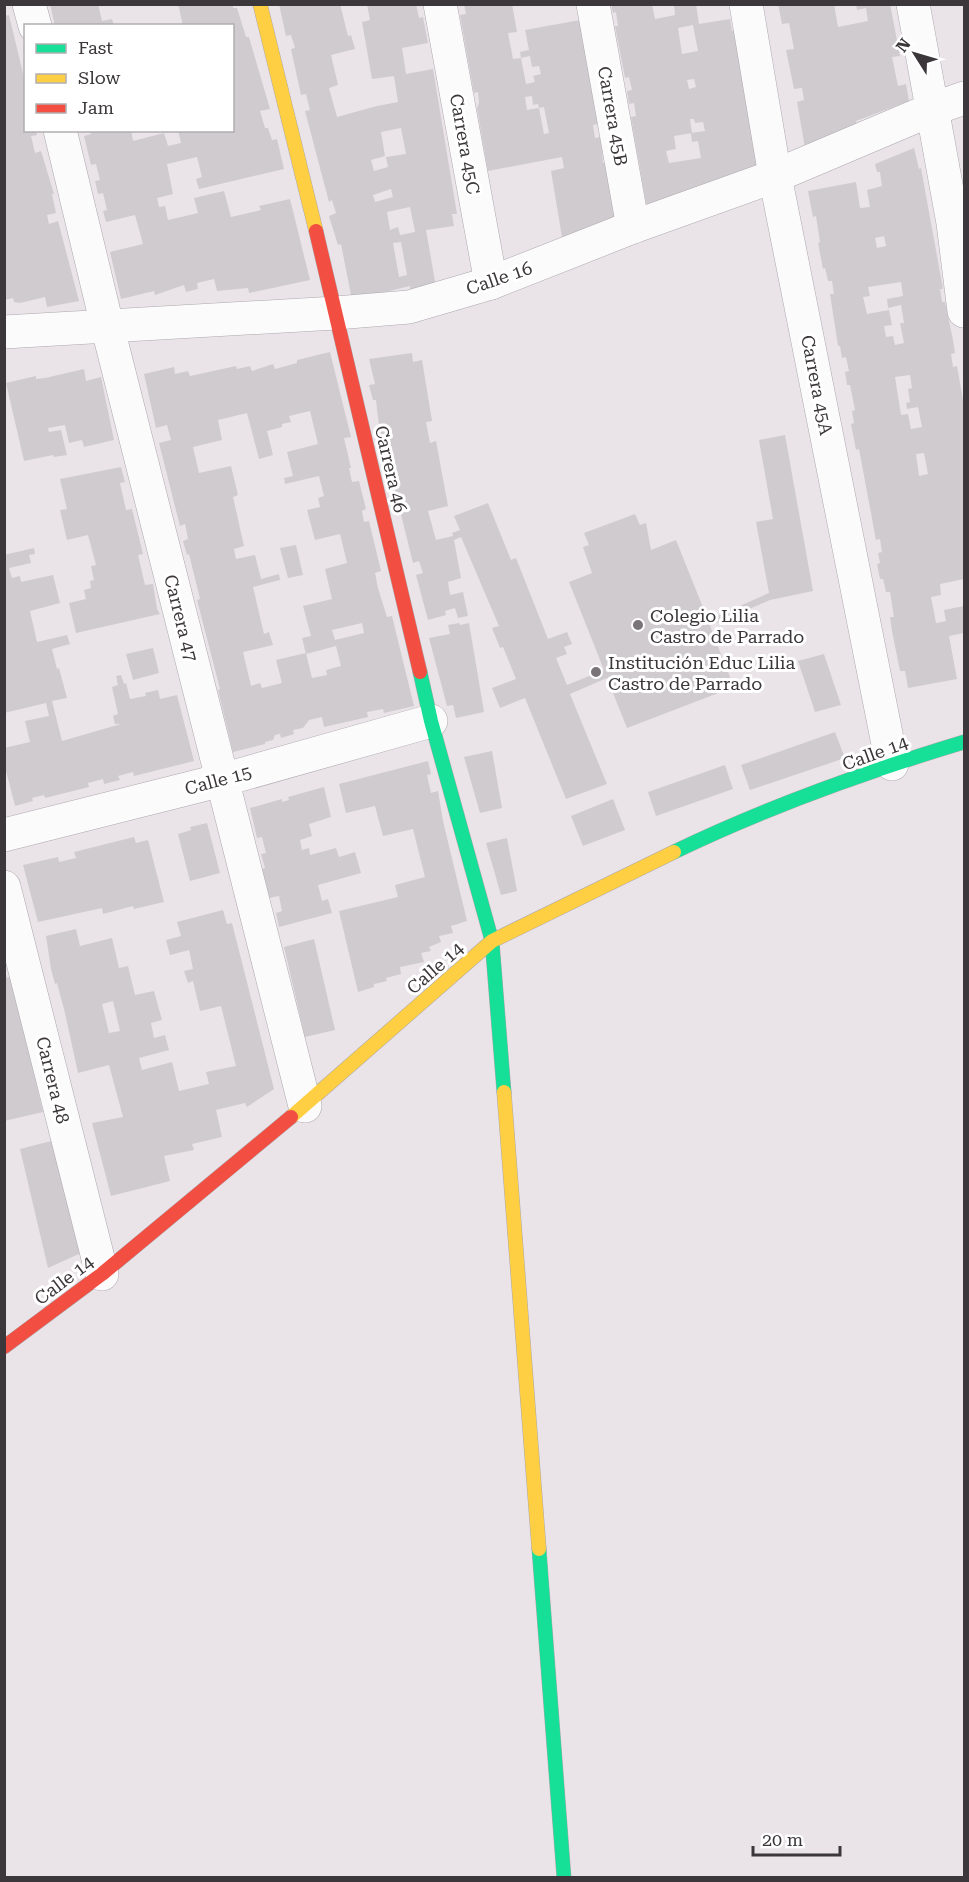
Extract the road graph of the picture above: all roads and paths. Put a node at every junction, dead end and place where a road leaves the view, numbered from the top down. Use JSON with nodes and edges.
{"nodes":[{"id":1,"x":29,"y":4,"type":"edge"},
{"id":2,"x":260,"y":4,"type":"edge"},
{"id":3,"x":440,"y":4,"type":"edge"},
{"id":4,"x":593,"y":4,"type":"edge"},
{"id":5,"x":746,"y":4,"type":"edge"},
{"id":6,"x":913,"y":4,"type":"edge"},
{"id":7,"x":34,"y":24,"type":"edge"},
{"id":8,"x":964,"y":98,"type":"edge"},
{"id":9,"x":933,"y":109,"type":"junction"},
{"id":10,"x":60,"y":132,"type":"edge"},
{"id":11,"x":775,"y":176,"type":"junction"},
{"id":12,"x":633,"y":227,"type":"junction"},
{"id":13,"x":959,"y":236,"type":"edge"},
{"id":14,"x":491,"y":283,"type":"junction"},
{"id":15,"x":964,"y":311,"type":"edge"},
{"id":16,"x":336,"y":313,"type":"junction"},
{"id":17,"x":107,"y":325,"type":"junction"},
{"id":18,"x":4,"y":333,"type":"edge"},
{"id":19,"x":431,"y":721,"type":"junction"},
{"id":20,"x":964,"y":741,"type":"edge"},
{"id":21,"x":892,"y":764,"type":"junction"},
{"id":22,"x":222,"y":780,"type":"junction"},
{"id":23,"x":4,"y":836,"type":"edge"},
{"id":24,"x":4,"y":887,"type":"edge"},
{"id":25,"x":492,"y":941,"type":"junction"},
{"id":26,"x":305,"y":1106,"type":"junction"},
{"id":27,"x":102,"y":1274,"type":"junction"},
{"id":28,"x":4,"y":1347,"type":"edge"},
{"id":29,"x":564,"y":1878,"type":"edge"}],
"edges":[{"from":1,"to":7,"type":"street"},
{"from":2,"to":16,"type":"street","name":"Carrera 46"},
{"from":3,"to":14,"type":"street","name":"Carrera 45C"},
{"from":4,"to":12,"type":"street","name":"Carrera 45B"},
{"from":5,"to":11,"type":"street","name":"Carrera 45A"},
{"from":6,"to":9,"type":"street"},
{"from":8,"to":9,"type":"street","name":"Calle 16"},
{"from":9,"to":11,"type":"street","name":"Calle 16"},
{"from":9,"to":13,"type":"street"},
{"from":10,"to":17,"type":"street","name":"Carrera 47"},
{"from":11,"to":12,"type":"street","name":"Calle 16"},
{"from":11,"to":21,"type":"street","name":"Carrera 45A"},
{"from":12,"to":14,"type":"street","name":"Calle 16"},
{"from":13,"to":15,"type":"street"},
{"from":14,"to":16,"type":"street","name":"Calle 16"},
{"from":16,"to":17,"type":"street","name":"Calle 16"},
{"from":16,"to":19,"type":"street","name":"Carrera 46"},
{"from":17,"to":18,"type":"street","name":"Calle 16"},
{"from":17,"to":22,"type":"street","name":"Carrera 47"},
{"from":19,"to":22,"type":"street","name":"Calle 15"},
{"from":19,"to":25,"type":"street","name":"Carrera 46"},
{"from":20,"to":21,"type":"street","name":"Calle 14"},
{"from":21,"to":25,"type":"street","name":"Calle 14"},
{"from":22,"to":23,"type":"street","name":"Calle 15"},
{"from":22,"to":26,"type":"street","name":"Carrera 47"},
{"from":24,"to":27,"type":"street","name":"Carrera 48"},
{"from":25,"to":26,"type":"street","name":"Calle 14"},
{"from":25,"to":29,"type":"street","name":"Carrera 46"},
{"from":26,"to":27,"type":"street","name":"Calle 14"},
{"from":27,"to":28,"type":"street","name":"Calle 14"}]}
